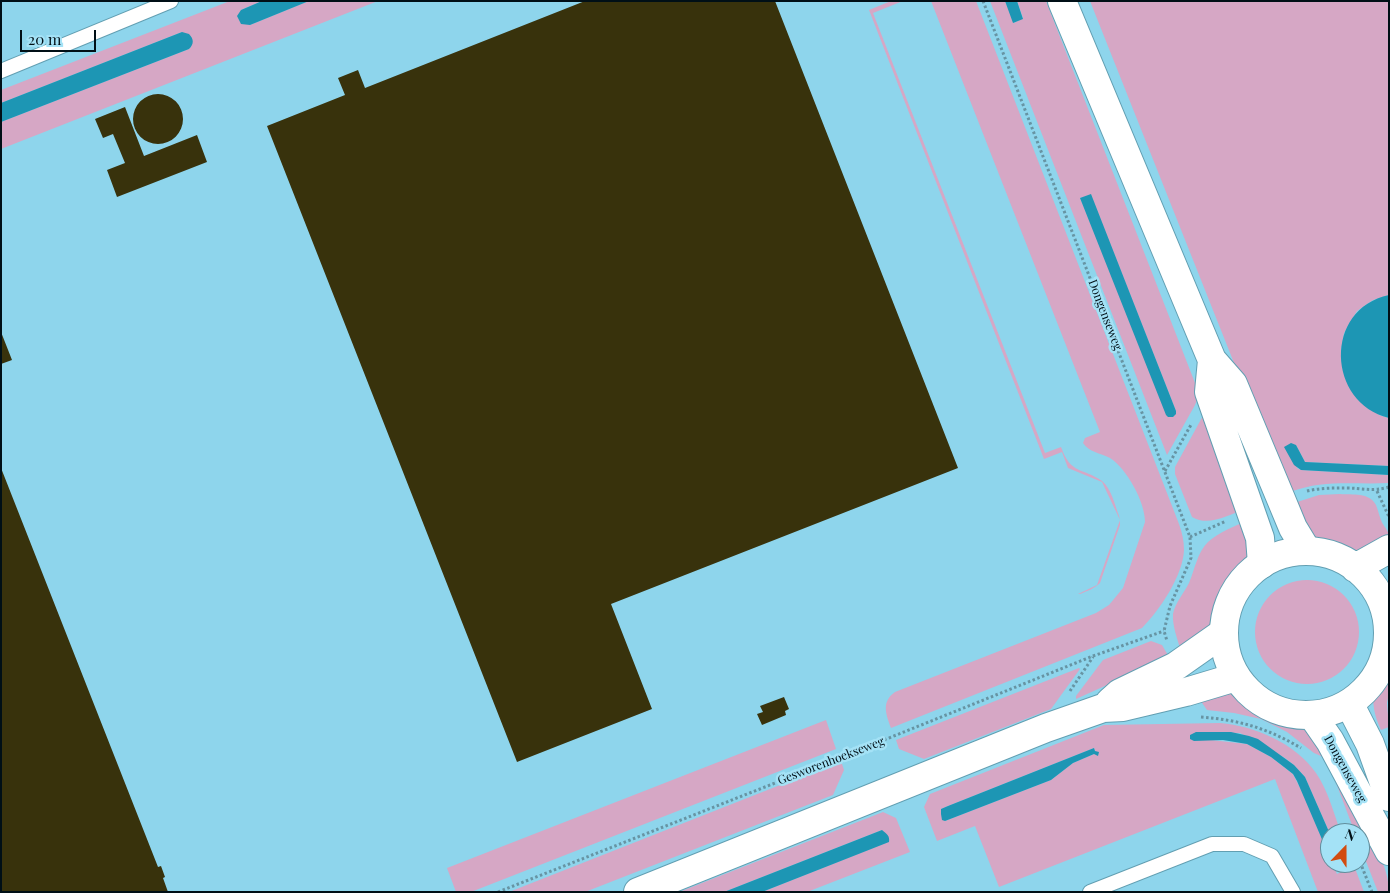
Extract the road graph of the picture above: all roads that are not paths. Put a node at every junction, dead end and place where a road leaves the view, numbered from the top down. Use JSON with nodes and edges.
{"nodes":[{"id":1,"x":171,"y":1,"type":"edge"},
{"id":2,"x":1062,"y":1,"type":"edge"},
{"id":3,"x":1,"y":70,"type":"edge"},
{"id":4,"x":1212,"y":360,"type":"junction"},
{"id":5,"x":1389,"y":549,"type":"edge"},
{"id":6,"x":1307,"y":551,"type":"junction"},
{"id":7,"x":1262,"y":564,"type":"junction"},
{"id":8,"x":1355,"y":568,"type":"junction"},
{"id":9,"x":1386,"y":606,"type":"edge"},
{"id":10,"x":1223,"y":633,"type":"junction"},
{"id":11,"x":1236,"y":677,"type":"junction"},
{"id":12,"x":1349,"y":703,"type":"junction"},
{"id":13,"x":1103,"y":708,"type":"junction"},
{"id":14,"x":1312,"y":715,"type":"junction"},
{"id":15,"x":1389,"y":797,"type":"edge"},
{"id":16,"x":1389,"y":851,"type":"edge"},
{"id":17,"x":638,"y":892,"type":"edge"},
{"id":18,"x":1090,"y":892,"type":"edge"},
{"id":19,"x":1293,"y":892,"type":"edge"}],
"edges":[{"from":1,"to":3,"type":"lane"},
{"from":2,"to":4,"type":"street"},
{"from":4,"to":6,"type":"street"},
{"from":4,"to":7,"type":"street"},
{"from":5,"to":8,"type":"street"},
{"from":6,"to":7,"type":"street"},
{"from":6,"to":8,"type":"street"},
{"from":7,"to":10,"type":"street"},
{"from":8,"to":9,"type":"street"},
{"from":9,"to":12,"type":"street"},
{"from":10,"to":11,"type":"street"},
{"from":10,"to":13,"type":"street"},
{"from":11,"to":13,"type":"street"},
{"from":11,"to":14,"type":"street"},
{"from":12,"to":14,"type":"street"},
{"from":12,"to":15,"type":"street","name":"Dongenseweg"},
{"from":13,"to":17,"type":"street"},
{"from":14,"to":16,"type":"street","name":"Dongenseweg"},
{"from":18,"to":19,"type":"lane"}]}
